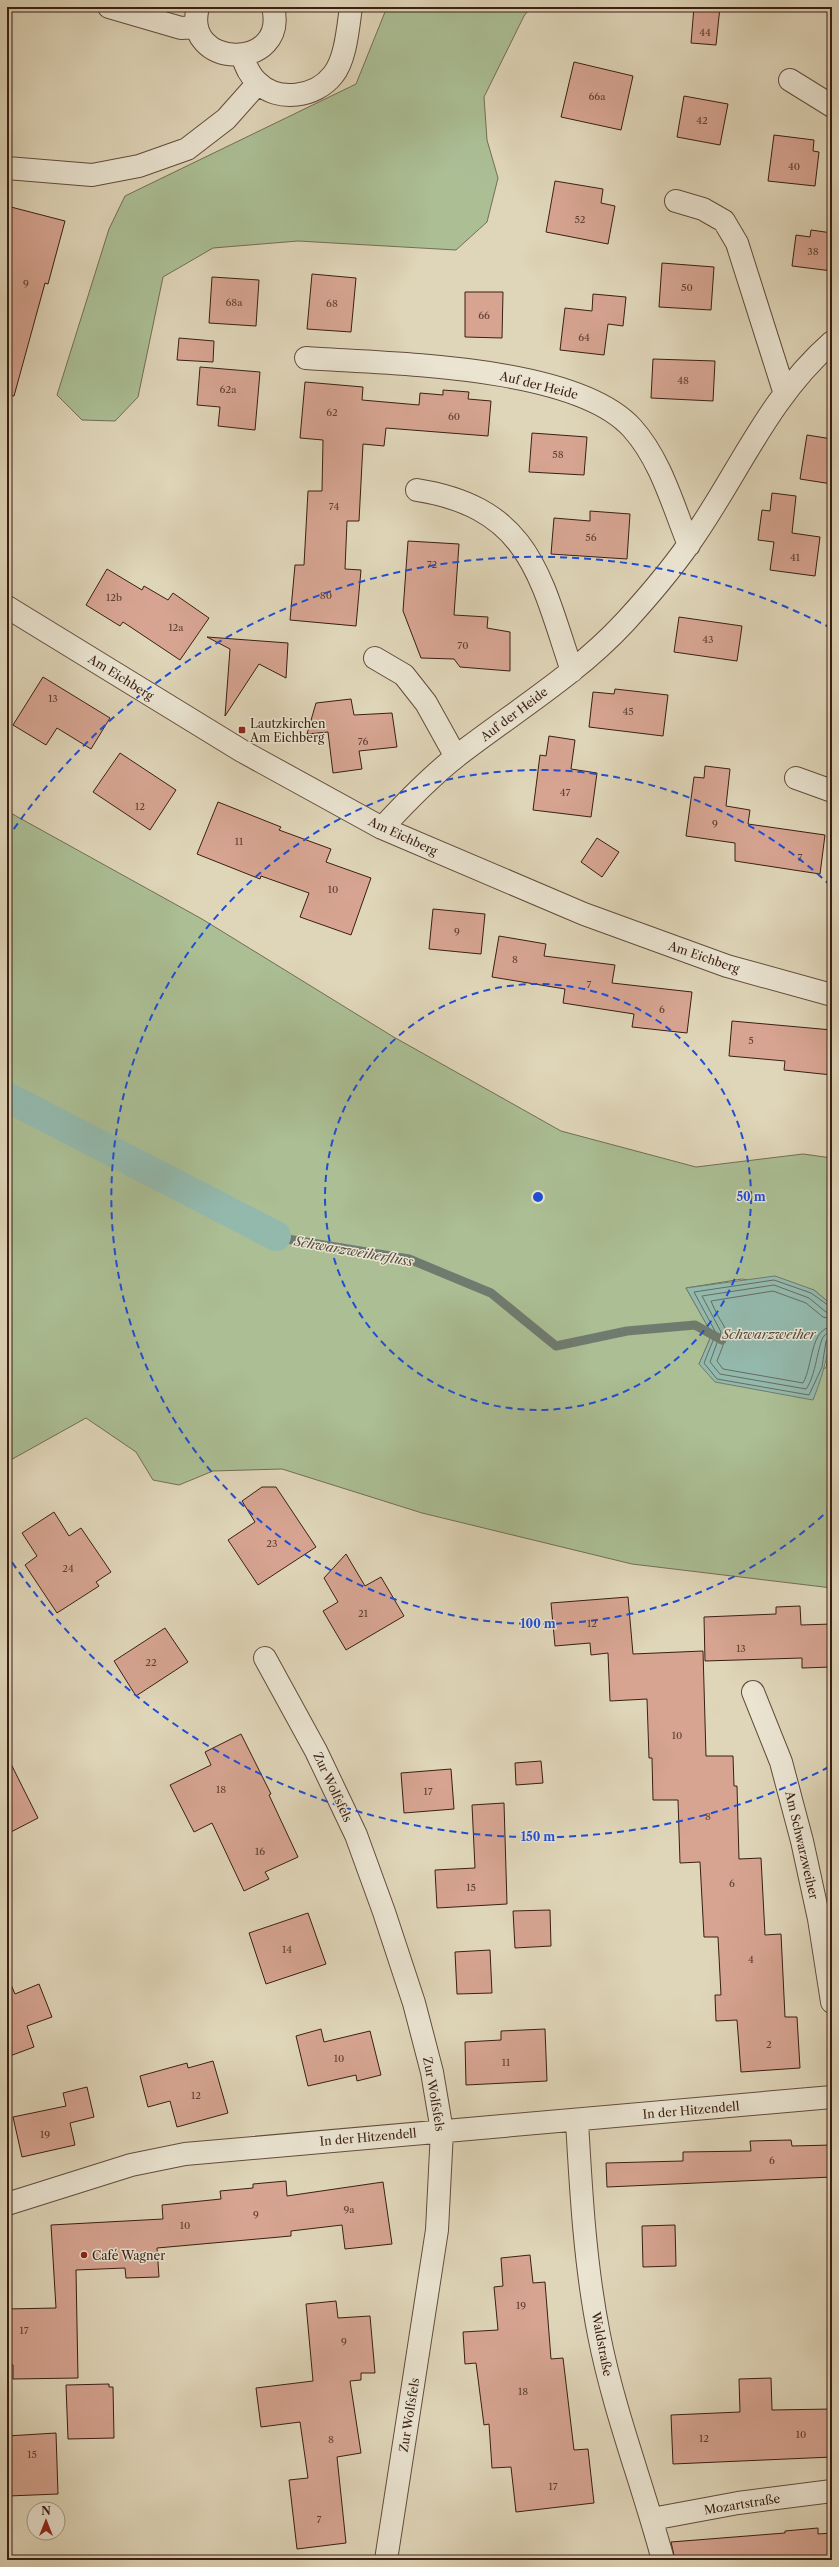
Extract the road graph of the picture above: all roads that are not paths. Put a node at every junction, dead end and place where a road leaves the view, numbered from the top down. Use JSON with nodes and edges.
{"nodes":[{"id":1,"x":109,"y":7,"type":"edge"},
{"id":2,"x":273,"y":7,"type":"edge"},
{"id":3,"x":351,"y":7,"type":"edge"},
{"id":4,"x":198,"y":17,"type":"edge"},
{"id":5,"x":242,"y":56,"type":"junction"},
{"id":6,"x":790,"y":80,"type":"dead end"},
{"id":7,"x":258,"y":84,"type":"junction"},
{"id":8,"x":832,"y":106,"type":"edge"},
{"id":9,"x":7,"y":168,"type":"edge"},
{"id":10,"x":676,"y":201,"type":"dead end"},
{"id":11,"x":832,"y":342,"type":"edge"},
{"id":12,"x":306,"y":358,"type":"dead end"},
{"id":13,"x":784,"y":391,"type":"junction"},
{"id":14,"x":417,"y":490,"type":"dead end"},
{"id":15,"x":689,"y":545,"type":"junction"},
{"id":16,"x":7,"y":607,"type":"edge"},
{"id":17,"x":375,"y":658,"type":"dead end"},
{"id":18,"x":572,"y":671,"type":"junction"},
{"id":19,"x":456,"y":757,"type":"junction"},
{"id":20,"x":796,"y":778,"type":"dead end"},
{"id":21,"x":832,"y":791,"type":"edge"},
{"id":22,"x":382,"y":828,"type":"junction"},
{"id":23,"x":832,"y":995,"type":"edge"},
{"id":24,"x":266,"y":1658,"type":"dead end"},
{"id":25,"x":753,"y":1692,"type":"dead end"},
{"id":26,"x":832,"y":2002,"type":"edge"},
{"id":27,"x":832,"y":2097,"type":"edge"},
{"id":28,"x":577,"y":2121,"type":"junction"},
{"id":29,"x":442,"y":2131,"type":"junction"},
{"id":30,"x":7,"y":2204,"type":"edge"},
{"id":31,"x":832,"y":2491,"type":"edge"},
{"id":32,"x":652,"y":2519,"type":"junction"},
{"id":33,"x":386,"y":2560,"type":"edge"},
{"id":34,"x":663,"y":2560,"type":"edge"}],
"edges":[{"from":1,"to":4,"type":"street"},
{"from":2,"to":5,"type":"street"},
{"from":3,"to":7,"type":"street"},
{"from":4,"to":5,"type":"street"},
{"from":5,"to":7,"type":"street"},
{"from":6,"to":8,"type":"street"},
{"from":7,"to":9,"type":"street"},
{"from":10,"to":13,"type":"street"},
{"from":11,"to":13,"type":"street","name":"Auf der Heide"},
{"from":12,"to":15,"type":"street","name":"Auf der Heide"},
{"from":13,"to":15,"type":"street","name":"Auf der Heide"},
{"from":14,"to":18,"type":"street"},
{"from":15,"to":18,"type":"street","name":"Auf der Heide"},
{"from":16,"to":22,"type":"street","name":"Am Eichberg"},
{"from":17,"to":19,"type":"street"},
{"from":18,"to":19,"type":"street","name":"Auf der Heide"},
{"from":19,"to":22,"type":"street","name":"Auf der Heide"},
{"from":20,"to":21,"type":"street"},
{"from":22,"to":23,"type":"street","name":"Am Eichberg"},
{"from":24,"to":29,"type":"street","name":"Zur Wolfsfels"},
{"from":25,"to":26,"type":"street","name":"Am Schwarzweiher"},
{"from":27,"to":28,"type":"street","name":"In der Hitzendell"},
{"from":28,"to":29,"type":"street","name":"In der Hitzendell"},
{"from":28,"to":32,"type":"street","name":"Waldstraße"},
{"from":29,"to":30,"type":"street","name":"In der Hitzendell"},
{"from":29,"to":33,"type":"street","name":"Zur Wolfsfels"},
{"from":31,"to":32,"type":"street","name":"Mozartstraße"},
{"from":32,"to":34,"type":"street","name":"Waldstraße"}]}
